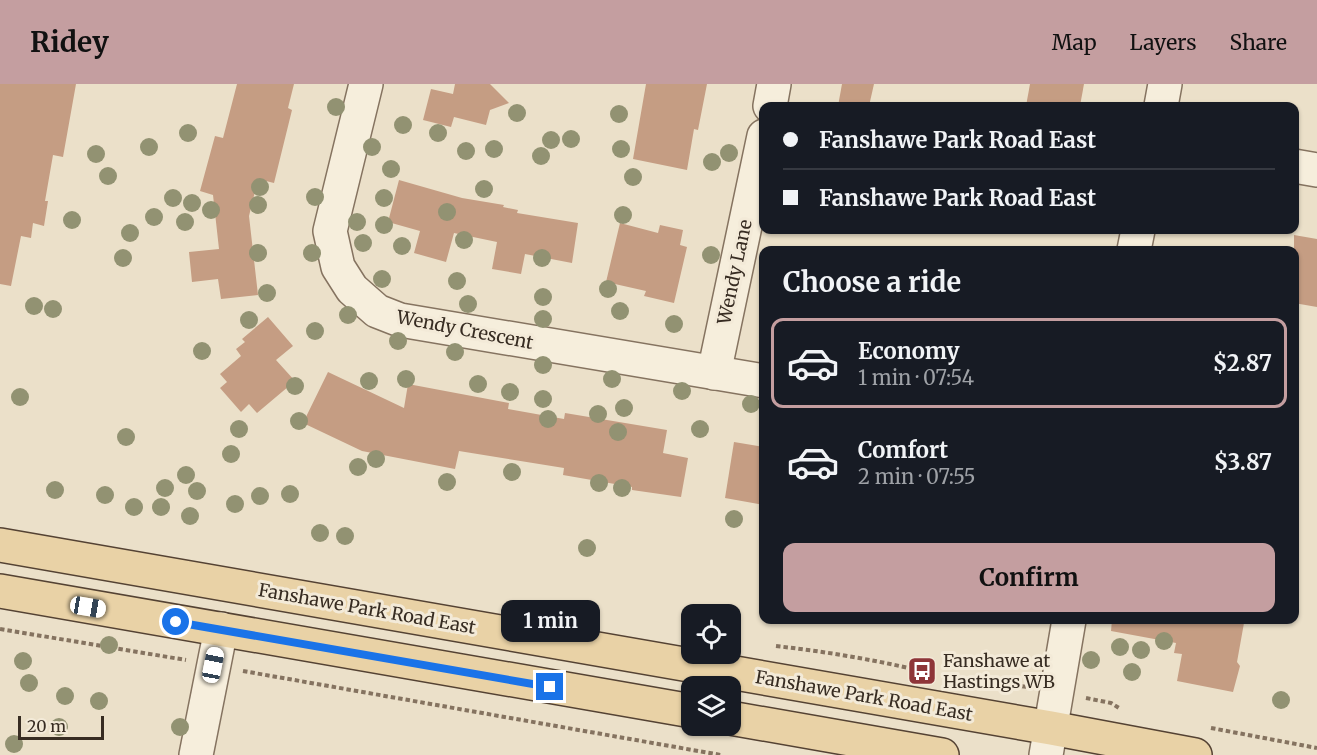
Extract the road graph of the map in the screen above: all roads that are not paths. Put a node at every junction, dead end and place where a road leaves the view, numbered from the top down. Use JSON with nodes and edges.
{"nodes":[{"id":1,"x":366,"y":84,"type":"edge"},
{"id":2,"x":774,"y":84,"type":"edge"},
{"id":3,"x":1165,"y":84,"type":"edge"},
{"id":4,"x":771,"y":102,"type":"edge"},
{"id":5,"x":1162,"y":102,"type":"edge"},
{"id":6,"x":759,"y":160,"type":"edge"},
{"id":7,"x":1299,"y":167,"type":"edge"},
{"id":8,"x":1317,"y":170,"type":"edge"},
{"id":9,"x":714,"y":373,"type":"junction"},
{"id":10,"x":759,"y":380,"type":"edge"},
{"id":11,"x":0,"y":545,"type":"edge"},
{"id":12,"x":0,"y":591,"type":"edge"},
{"id":13,"x":1068,"y":624,"type":"edge"},
{"id":14,"x":221,"y":629,"type":"junction"},
{"id":15,"x":681,"y":709,"type":"edge"},
{"id":16,"x":741,"y":720,"type":"edge"},
{"id":17,"x":1048,"y":742,"type":"edge"},
{"id":18,"x":196,"y":755,"type":"edge"},
{"id":19,"x":942,"y":755,"type":"edge"},
{"id":20,"x":1195,"y":755,"type":"edge"}],
"edges":[{"from":1,"to":9,"type":"street","name":"Wendy Crescent"},
{"from":2,"to":4,"type":"street"},
{"from":3,"to":5,"type":"street"},
{"from":6,"to":9,"type":"street","name":"Wendy Lane"},
{"from":7,"to":8,"type":"street"},
{"from":9,"to":10,"type":"street","name":"Wendy Crescent"},
{"from":11,"to":17,"type":"main road","name":"Fanshawe Park Road East"},
{"from":12,"to":14,"type":"main road"},
{"from":13,"to":17,"type":"street"},
{"from":14,"to":15,"type":"main road"},
{"from":14,"to":18,"type":"street"},
{"from":16,"to":19,"type":"main road"},
{"from":17,"to":20,"type":"main road","name":"Fanshawe Park Road East"}]}
